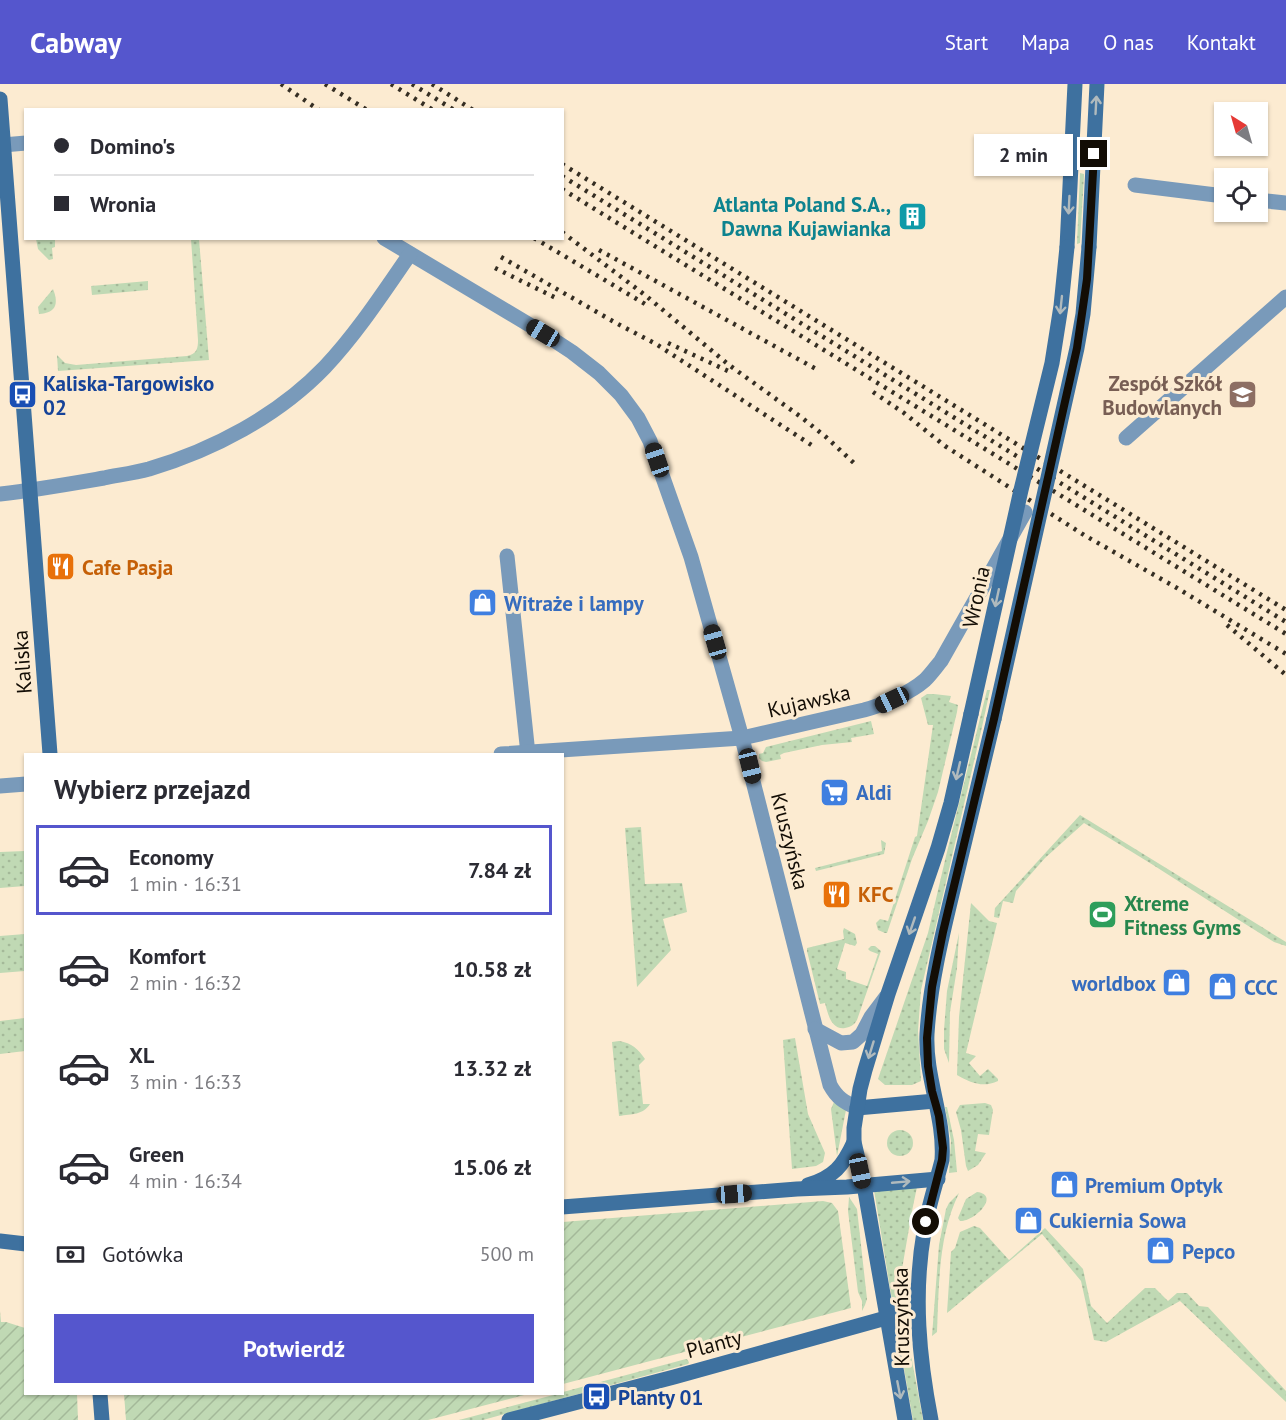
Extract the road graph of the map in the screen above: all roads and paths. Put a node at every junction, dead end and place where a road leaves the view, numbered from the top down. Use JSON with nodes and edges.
{"nodes":[{"id":1,"x":1075,"y":84,"type":"edge"},
{"id":2,"x":1097,"y":84,"type":"edge"},
{"id":3,"x":0,"y":99,"type":"edge"},
{"id":4,"x":24,"y":143,"type":"edge"},
{"id":5,"x":3,"y":145,"type":"junction"},
{"id":6,"x":1135,"y":185,"type":"dead end"},
{"id":7,"x":1214,"y":195,"type":"edge"},
{"id":8,"x":1268,"y":201,"type":"edge"},
{"id":9,"x":1286,"y":203,"type":"edge"},
{"id":10,"x":387,"y":240,"type":"edge"},
{"id":11,"x":410,"y":254,"type":"junction"},
{"id":12,"x":6,"y":258,"type":"edge"},
{"id":13,"x":1286,"y":297,"type":"edge"},
{"id":14,"x":1126,"y":438,"type":"dead end"},
{"id":15,"x":30,"y":491,"type":"junction"},
{"id":16,"x":0,"y":494,"type":"edge"},
{"id":17,"x":1025,"y":512,"type":"dead end"},
{"id":18,"x":507,"y":556,"type":"dead end"},
{"id":19,"x":742,"y":738,"type":"junction"},
{"id":20,"x":50,"y":753,"type":"edge"},
{"id":21,"x":528,"y":753,"type":"edge"},
{"id":22,"x":541,"y":753,"type":"edge"},
{"id":23,"x":24,"y":784,"type":"edge"},
{"id":24,"x":0,"y":786,"type":"edge"},
{"id":25,"x":888,"y":994,"type":"junction"},
{"id":26,"x":815,"y":1029,"type":"junction"},
{"id":27,"x":935,"y":1101,"type":"junction"},
{"id":28,"x":857,"y":1108,"type":"junction"},
{"id":29,"x":854,"y":1142,"type":"junction"},
{"id":30,"x":938,"y":1179,"type":"junction"},
{"id":31,"x":864,"y":1185,"type":"junction"},
{"id":32,"x":797,"y":1188,"type":"junction"},
{"id":33,"x":564,"y":1207,"type":"edge"},
{"id":34,"x":0,"y":1241,"type":"edge"},
{"id":35,"x":24,"y":1244,"type":"edge"},
{"id":36,"x":918,"y":1287,"type":"junction"},
{"id":37,"x":886,"y":1318,"type":"junction"},
{"id":38,"x":100,"y":1395,"type":"edge"},
{"id":39,"x":102,"y":1420,"type":"edge"},
{"id":40,"x":509,"y":1420,"type":"edge"},
{"id":41,"x":905,"y":1420,"type":"edge"},
{"id":42,"x":931,"y":1420,"type":"edge"}],
"edges":[{"from":1,"to":25,"type":"main road","name":"Wronia","one_way":true,"bridge":true},
{"from":27,"to":2,"type":"main road","name":"Wronia","one_way":true,"bridge":true},
{"from":3,"to":5,"type":"main road","name":"Kaliska"},
{"from":4,"to":5,"type":"street"},
{"from":5,"to":12,"type":"main road","name":"Kaliska"},
{"from":6,"to":7,"type":"street"},
{"from":8,"to":9,"type":"street"},
{"from":10,"to":11,"type":"street","name":"Kruszyńska"},
{"from":11,"to":15,"type":"street"},
{"from":11,"to":19,"type":"street","name":"Kruszyńska"},
{"from":12,"to":15,"type":"main road","name":"Kaliska"},
{"from":13,"to":14,"type":"street"},
{"from":15,"to":16,"type":"street"},
{"from":15,"to":20,"type":"main road","name":"Kaliska"},
{"from":17,"to":19,"type":"street","name":"Kujawska"},
{"from":18,"to":21,"type":"street"},
{"from":19,"to":22,"type":"street","name":"Kujawska"},
{"from":19,"to":26,"type":"street","name":"Kruszyńska"},
{"from":23,"to":24,"type":"street"},
{"from":25,"to":26,"type":"street"},
{"from":25,"to":28,"type":"main road","name":"Wronia","one_way":true},
{"from":26,"to":28,"type":"street","name":"Kruszyńska"},
{"from":27,"to":28,"type":"main road"},
{"from":27,"to":30,"type":"main road","name":"Kruszyńska"},
{"from":28,"to":29,"type":"main road","name":"Wronia"},
{"from":29,"to":31,"type":"main road","name":"Kruszyńska"},
{"from":29,"to":32,"type":"main road"},
{"from":31,"to":30,"type":"main road","one_way":true},
{"from":30,"to":36,"type":"main road","name":"Kruszyńska"},
{"from":31,"to":32,"type":"main road"},
{"from":31,"to":37,"type":"main road","name":"Kruszyńska"},
{"from":32,"to":33,"type":"main road"},
{"from":34,"to":35,"type":"main road"},
{"from":36,"to":37,"type":"main road","name":"Planty"},
{"from":36,"to":42,"type":"main road","name":"Kruszyńska"},
{"from":37,"to":40,"type":"main road","name":"Planty"},
{"from":37,"to":41,"type":"main road","name":"Kruszyńska","one_way":true},
{"from":38,"to":39,"type":"main road"}]}
